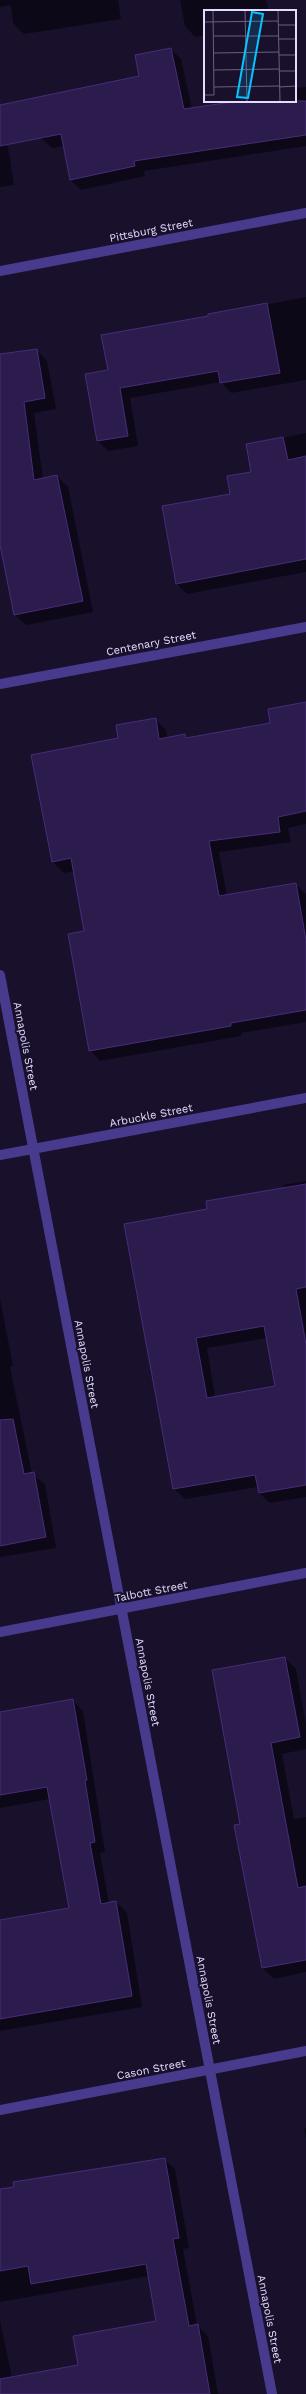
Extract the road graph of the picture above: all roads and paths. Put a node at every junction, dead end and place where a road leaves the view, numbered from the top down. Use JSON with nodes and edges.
{"nodes":[{"id":1,"x":306,"y":213,"type":"edge"},
{"id":2,"x":0,"y":271,"type":"edge"},
{"id":3,"x":306,"y":627,"type":"edge"},
{"id":4,"x":0,"y":684,"type":"edge"},
{"id":5,"x":0,"y":975,"type":"edge"},
{"id":6,"x":306,"y":1098,"type":"edge"},
{"id":7,"x":33,"y":1149,"type":"junction"},
{"id":8,"x":0,"y":1155,"type":"edge"},
{"id":9,"x":306,"y":1573,"type":"edge"},
{"id":10,"x":122,"y":1609,"type":"junction"},
{"id":11,"x":0,"y":1632,"type":"edge"},
{"id":12,"x":306,"y":2051,"type":"edge"},
{"id":13,"x":210,"y":2069,"type":"junction"},
{"id":14,"x":0,"y":2110,"type":"edge"},
{"id":15,"x":272,"y":2394,"type":"edge"}],
"edges":[{"from":1,"to":2,"type":"street","name":"Pittsburg Street"},
{"from":3,"to":4,"type":"street","name":"Centenary Street"},
{"from":5,"to":7,"type":"street","name":"Annapolis Street"},
{"from":6,"to":7,"type":"street","name":"Arbuckle Street"},
{"from":7,"to":8,"type":"street","name":"Arbuckle Street"},
{"from":7,"to":10,"type":"street","name":"Annapolis Street"},
{"from":9,"to":10,"type":"street","name":"Talbott Street"},
{"from":10,"to":11,"type":"street","name":"Talbott Street"},
{"from":10,"to":13,"type":"street","name":"Annapolis Street"},
{"from":12,"to":13,"type":"street","name":"Cason Street"},
{"from":13,"to":14,"type":"street","name":"Cason Street"},
{"from":13,"to":15,"type":"street","name":"Annapolis Street"}]}
